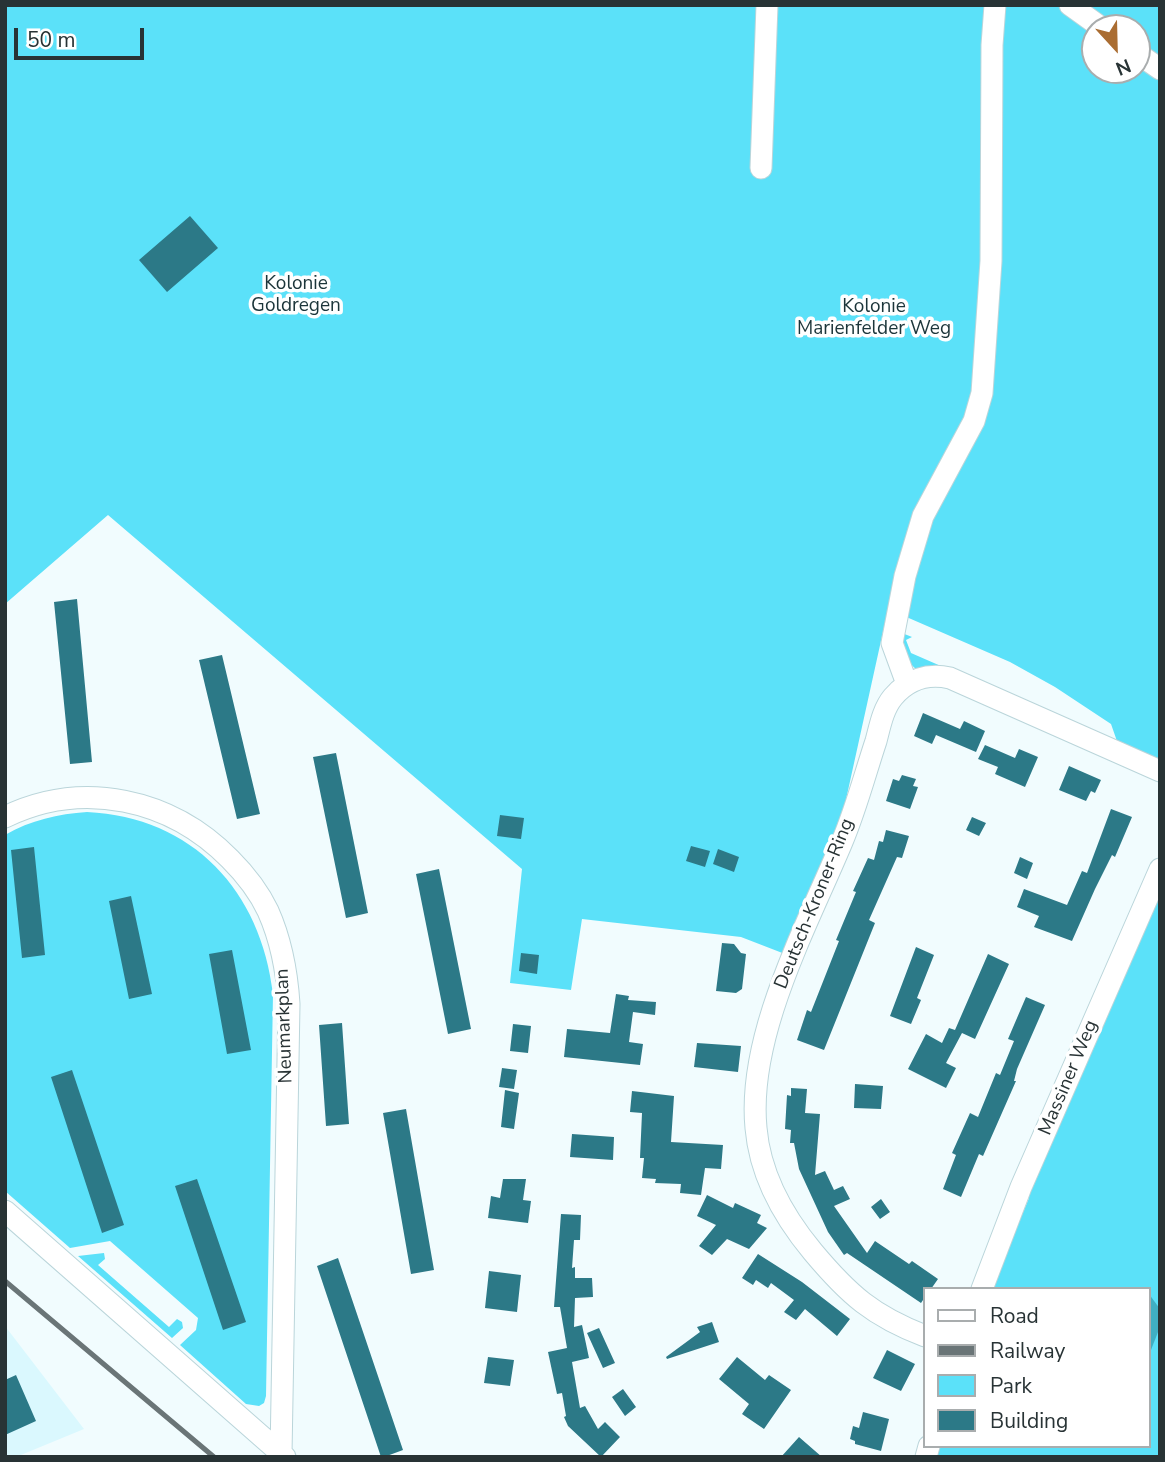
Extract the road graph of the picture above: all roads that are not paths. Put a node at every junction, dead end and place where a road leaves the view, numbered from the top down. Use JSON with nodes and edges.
{"nodes":[{"id":1,"x":767,"y":5,"type":"edge"},
{"id":2,"x":995,"y":5,"type":"edge"},
{"id":3,"x":761,"y":168,"type":"dead end"},
{"id":4,"x":907,"y":684,"type":"junction"},
{"id":5,"x":1160,"y":771,"type":"edge"},
{"id":6,"x":5,"y":817,"type":"edge"},
{"id":7,"x":1160,"y":869,"type":"edge"},
{"id":8,"x":5,"y":1211,"type":"edge"},
{"id":9,"x":983,"y":1287,"type":"edge"},
{"id":10,"x":923,"y":1335,"type":"edge"},
{"id":11,"x":283,"y":1455,"type":"edge"}],
"edges":[{"from":1,"to":3,"type":"street"},
{"from":2,"to":4,"type":"street"},
{"from":4,"to":5,"type":"street"},
{"from":4,"to":10,"type":"street","name":"Deutsch-Kroner-Ring"},
{"from":6,"to":11,"type":"street","name":"Neumarkplan"},
{"from":7,"to":9,"type":"street","name":"Massiner Weg"},
{"from":8,"to":11,"type":"street","name":"Neumarkplan"}]}
